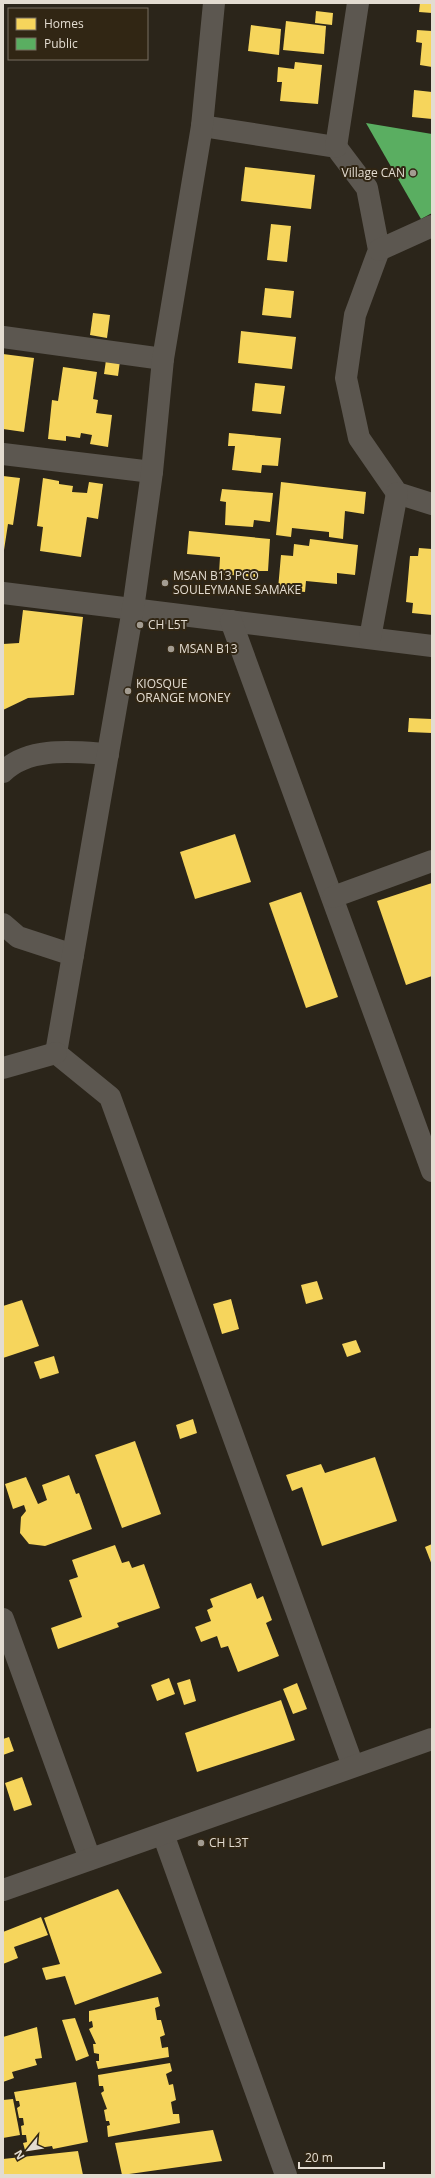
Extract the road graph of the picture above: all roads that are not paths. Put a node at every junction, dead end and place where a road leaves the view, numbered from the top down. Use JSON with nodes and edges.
{"nodes":[{"id":1,"x":214,"y":3,"type":"edge"},
{"id":2,"x":358,"y":3,"type":"edge"},
{"id":3,"x":202,"y":126,"type":"junction"},
{"id":4,"x":336,"y":147,"type":"junction"},
{"id":5,"x":432,"y":226,"type":"edge"},
{"id":6,"x":379,"y":250,"type":"junction"},
{"id":7,"x":3,"y":337,"type":"edge"},
{"id":8,"x":163,"y":360,"type":"junction"},
{"id":9,"x":3,"y":454,"type":"edge"},
{"id":10,"x":152,"y":472,"type":"junction"},
{"id":11,"x":397,"y":493,"type":"junction"},
{"id":12,"x":432,"y":504,"type":"edge"},
{"id":13,"x":3,"y":593,"type":"edge"},
{"id":14,"x":133,"y":609,"type":"junction"},
{"id":15,"x":231,"y":621,"type":"junction"},
{"id":16,"x":370,"y":638,"type":"junction"},
{"id":17,"x":432,"y":646,"type":"edge"},
{"id":18,"x":108,"y":754,"type":"junction"},
{"id":19,"x":3,"y":772,"type":"edge"},
{"id":20,"x":432,"y":861,"type":"edge"},
{"id":21,"x":333,"y":897,"type":"junction"},
{"id":22,"x":3,"y":924,"type":"edge"},
{"id":23,"x":73,"y":955,"type":"junction"},
{"id":24,"x":56,"y":1053,"type":"junction"},
{"id":25,"x":3,"y":1068,"type":"edge"},
{"id":26,"x":428,"y":1144,"type":"edge"},
{"id":27,"x":432,"y":1170,"type":"edge"},
{"id":28,"x":3,"y":1619,"type":"edge"},
{"id":29,"x":432,"y":1739,"type":"edge"},
{"id":30,"x":353,"y":1766,"type":"junction"},
{"id":31,"x":163,"y":1834,"type":"junction"},
{"id":32,"x":90,"y":1859,"type":"junction"},
{"id":33,"x":3,"y":1890,"type":"edge"},
{"id":34,"x":286,"y":2175,"type":"edge"}],
"edges":[{"from":1,"to":3,"type":"street"},
{"from":2,"to":4,"type":"street"},
{"from":3,"to":4,"type":"street"},
{"from":3,"to":8,"type":"street"},
{"from":4,"to":6,"type":"street"},
{"from":5,"to":6,"type":"street"},
{"from":6,"to":11,"type":"street"},
{"from":7,"to":8,"type":"street"},
{"from":8,"to":10,"type":"street"},
{"from":9,"to":10,"type":"street"},
{"from":10,"to":14,"type":"street"},
{"from":11,"to":12,"type":"street"},
{"from":11,"to":16,"type":"street"},
{"from":13,"to":14,"type":"street"},
{"from":14,"to":15,"type":"street"},
{"from":14,"to":18,"type":"street"},
{"from":15,"to":16,"type":"street"},
{"from":15,"to":21,"type":"street"},
{"from":16,"to":17,"type":"street"},
{"from":18,"to":19,"type":"street"},
{"from":18,"to":23,"type":"street"},
{"from":20,"to":21,"type":"street"},
{"from":21,"to":26,"type":"street"},
{"from":22,"to":23,"type":"street"},
{"from":23,"to":24,"type":"street"},
{"from":24,"to":25,"type":"street"},
{"from":24,"to":30,"type":"street"},
{"from":26,"to":27,"type":"street"},
{"from":28,"to":32,"type":"street"},
{"from":29,"to":30,"type":"street"},
{"from":30,"to":31,"type":"street"},
{"from":31,"to":32,"type":"street"},
{"from":31,"to":34,"type":"street"},
{"from":32,"to":33,"type":"street"}]}
